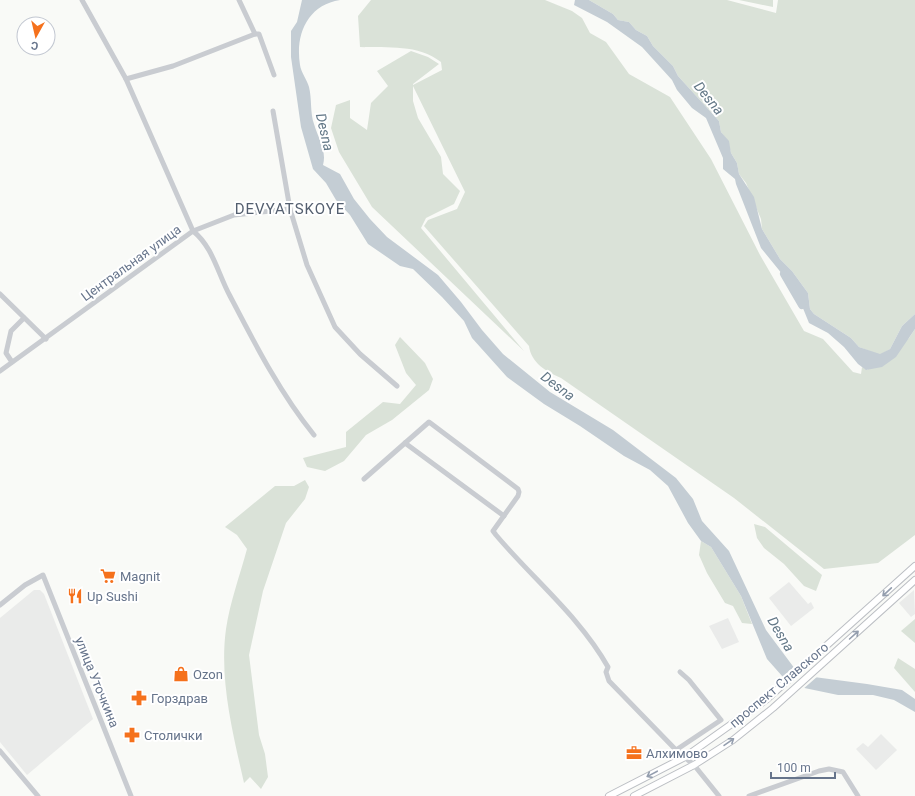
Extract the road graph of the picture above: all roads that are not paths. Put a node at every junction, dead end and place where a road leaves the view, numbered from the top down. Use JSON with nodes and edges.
{"nodes":[{"id":1,"x":82,"y":0,"type":"edge"},
{"id":2,"x":239,"y":0,"type":"edge"},
{"id":3,"x":255,"y":34,"type":"junction"},
{"id":4,"x":274,"y":75,"type":"dead end"},
{"id":5,"x":126,"y":79,"type":"junction"},
{"id":6,"x":273,"y":111,"type":"dead end"},
{"id":7,"x":290,"y":209,"type":"junction"},
{"id":8,"x":194,"y":231,"type":"junction"},
{"id":9,"x":0,"y":294,"type":"edge"},
{"id":10,"x":24,"y":318,"type":"junction"},
{"id":11,"x":46,"y":338,"type":"junction"},
{"id":12,"x":12,"y":362,"type":"junction"},
{"id":13,"x":0,"y":371,"type":"edge"},
{"id":14,"x":397,"y":386,"type":"dead end"},
{"id":15,"x":314,"y":434,"type":"dead end"},
{"id":16,"x":405,"y":443,"type":"junction"},
{"id":17,"x":364,"y":479,"type":"dead end"},
{"id":18,"x":504,"y":516,"type":"junction"},
{"id":19,"x":915,"y":566,"type":"edge"},
{"id":20,"x":915,"y":580,"type":"edge"},
{"id":21,"x":0,"y":605,"type":"edge"},
{"id":22,"x":680,"y":672,"type":"dead end"},
{"id":23,"x":676,"y":750,"type":"junction"},
{"id":24,"x":0,"y":751,"type":"edge"},
{"id":25,"x":685,"y":757,"type":"junction"},
{"id":26,"x":694,"y":765,"type":"junction"},
{"id":27,"x":38,"y":796,"type":"edge"},
{"id":28,"x":131,"y":796,"type":"edge"},
{"id":29,"x":609,"y":796,"type":"edge"},
{"id":30,"x":634,"y":796,"type":"edge"},
{"id":31,"x":719,"y":796,"type":"edge"},
{"id":32,"x":749,"y":796,"type":"edge"},
{"id":33,"x":858,"y":796,"type":"edge"}],
"edges":[{"from":1,"to":5,"type":"street"},
{"from":2,"to":3,"type":"street"},
{"from":3,"to":4,"type":"street"},
{"from":3,"to":5,"type":"street"},
{"from":5,"to":8,"type":"street"},
{"from":6,"to":7,"type":"street"},
{"from":7,"to":8,"type":"street","name":"Центральная улица"},
{"from":7,"to":14,"type":"street"},
{"from":8,"to":11,"type":"street","name":"Центральная улица"},
{"from":8,"to":15,"type":"street"},
{"from":9,"to":10,"type":"street"},
{"from":10,"to":11,"type":"street"},
{"from":10,"to":12,"type":"street"},
{"from":11,"to":12,"type":"street","name":"Центральная улица"},
{"from":12,"to":13,"type":"street","name":"Центральная улица"},
{"from":16,"to":17,"type":"street"},
{"from":16,"to":18,"type":"street"},
{"from":16,"to":18,"type":"street"},
{"from":18,"to":23,"type":"street"},
{"from":19,"to":25,"type":"main road","name":"проспект Славского","one_way":true},
{"from":26,"to":20,"type":"main road","name":"проспект Славского","one_way":true},
{"from":21,"to":28,"type":"street","name":"улица Уточкина"},
{"from":22,"to":23,"type":"street"},
{"from":23,"to":25,"type":"street"},
{"from":24,"to":27,"type":"street"},
{"from":25,"to":26,"type":"street"},
{"from":25,"to":29,"type":"main road","name":"проспект Славского","one_way":true},
{"from":26,"to":30,"type":"main road","name":"проспект Славского"},
{"from":26,"to":31,"type":"street"},
{"from":32,"to":33,"type":"street"}]}
